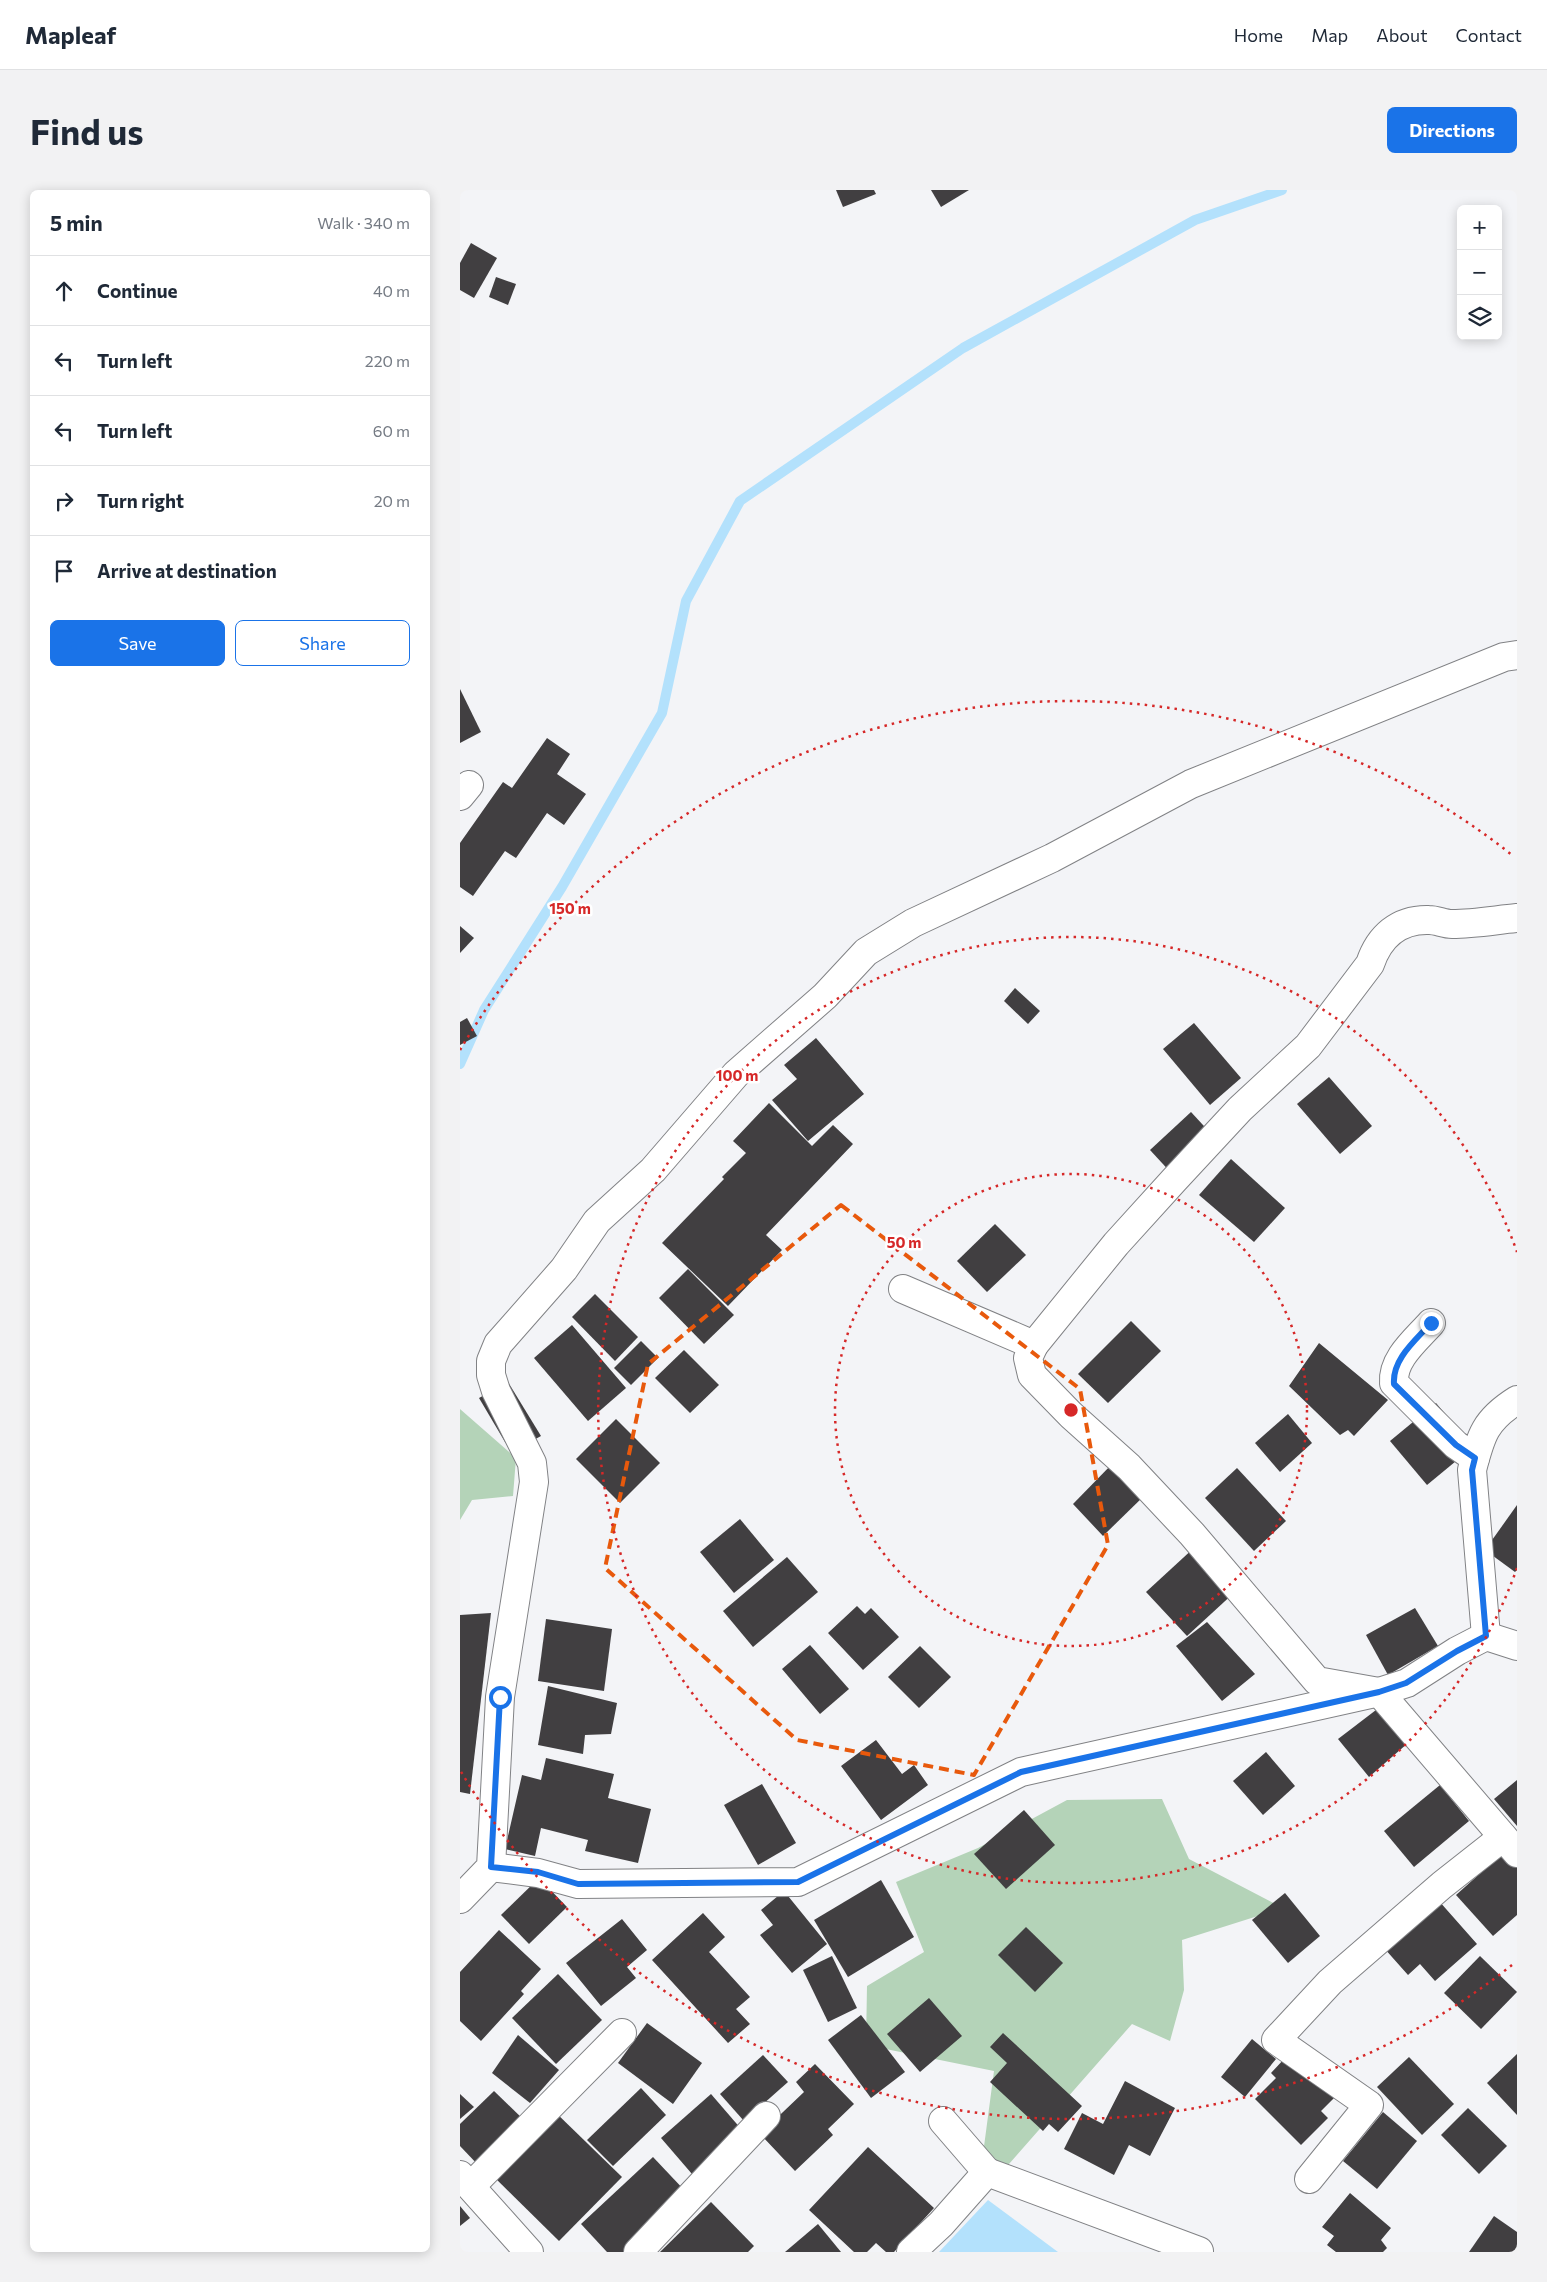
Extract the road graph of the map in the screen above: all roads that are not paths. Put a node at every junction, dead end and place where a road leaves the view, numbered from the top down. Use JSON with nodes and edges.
{"nodes":[{"id":1,"x":1517,"y":655,"type":"edge"},
{"id":2,"x":1517,"y":918,"type":"edge"},
{"id":3,"x":903,"y":1289,"type":"dead end"},
{"id":4,"x":1431,"y":1323,"type":"dead end"},
{"id":5,"x":1034,"y":1346,"type":"junction"},
{"id":6,"x":1517,"y":1400,"type":"edge"},
{"id":7,"x":1475,"y":1458,"type":"junction"},
{"id":8,"x":1486,"y":1636,"type":"junction"},
{"id":9,"x":1517,"y":1646,"type":"edge"},
{"id":10,"x":1379,"y":1692,"type":"junction"},
{"id":11,"x":1510,"y":1845,"type":"edge"},
{"id":12,"x":491,"y":1867,"type":"junction"},
{"id":13,"x":460,"y":1899,"type":"edge"},
{"id":14,"x":622,"y":2033,"type":"dead end"},
{"id":15,"x":766,"y":2116,"type":"dead end"},
{"id":16,"x":943,"y":2121,"type":"dead end"},
{"id":17,"x":987,"y":2172,"type":"junction"},
{"id":18,"x":1309,"y":2179,"type":"dead end"},
{"id":19,"x":465,"y":2180,"type":"edge"},
{"id":20,"x":1199,"y":2251,"type":"edge"},
{"id":21,"x":529,"y":2252,"type":"edge"},
{"id":22,"x":638,"y":2252,"type":"edge"},
{"id":23,"x":911,"y":2252,"type":"edge"}],
"edges":[{"from":1,"to":12,"type":"street"},
{"from":2,"to":5,"type":"street"},
{"from":3,"to":5,"type":"street"},
{"from":4,"to":7,"type":"street"},
{"from":5,"to":10,"type":"street"},
{"from":6,"to":7,"type":"street"},
{"from":7,"to":8,"type":"street"},
{"from":8,"to":9,"type":"street"},
{"from":8,"to":10,"type":"street"},
{"from":10,"to":11,"type":"street"},
{"from":10,"to":12,"type":"street"},
{"from":11,"to":18,"type":"street"},
{"from":12,"to":13,"type":"street"},
{"from":14,"to":19,"type":"street"},
{"from":15,"to":22,"type":"street"},
{"from":16,"to":17,"type":"street"},
{"from":17,"to":20,"type":"street"},
{"from":17,"to":23,"type":"street"},
{"from":19,"to":21,"type":"street"}]}
